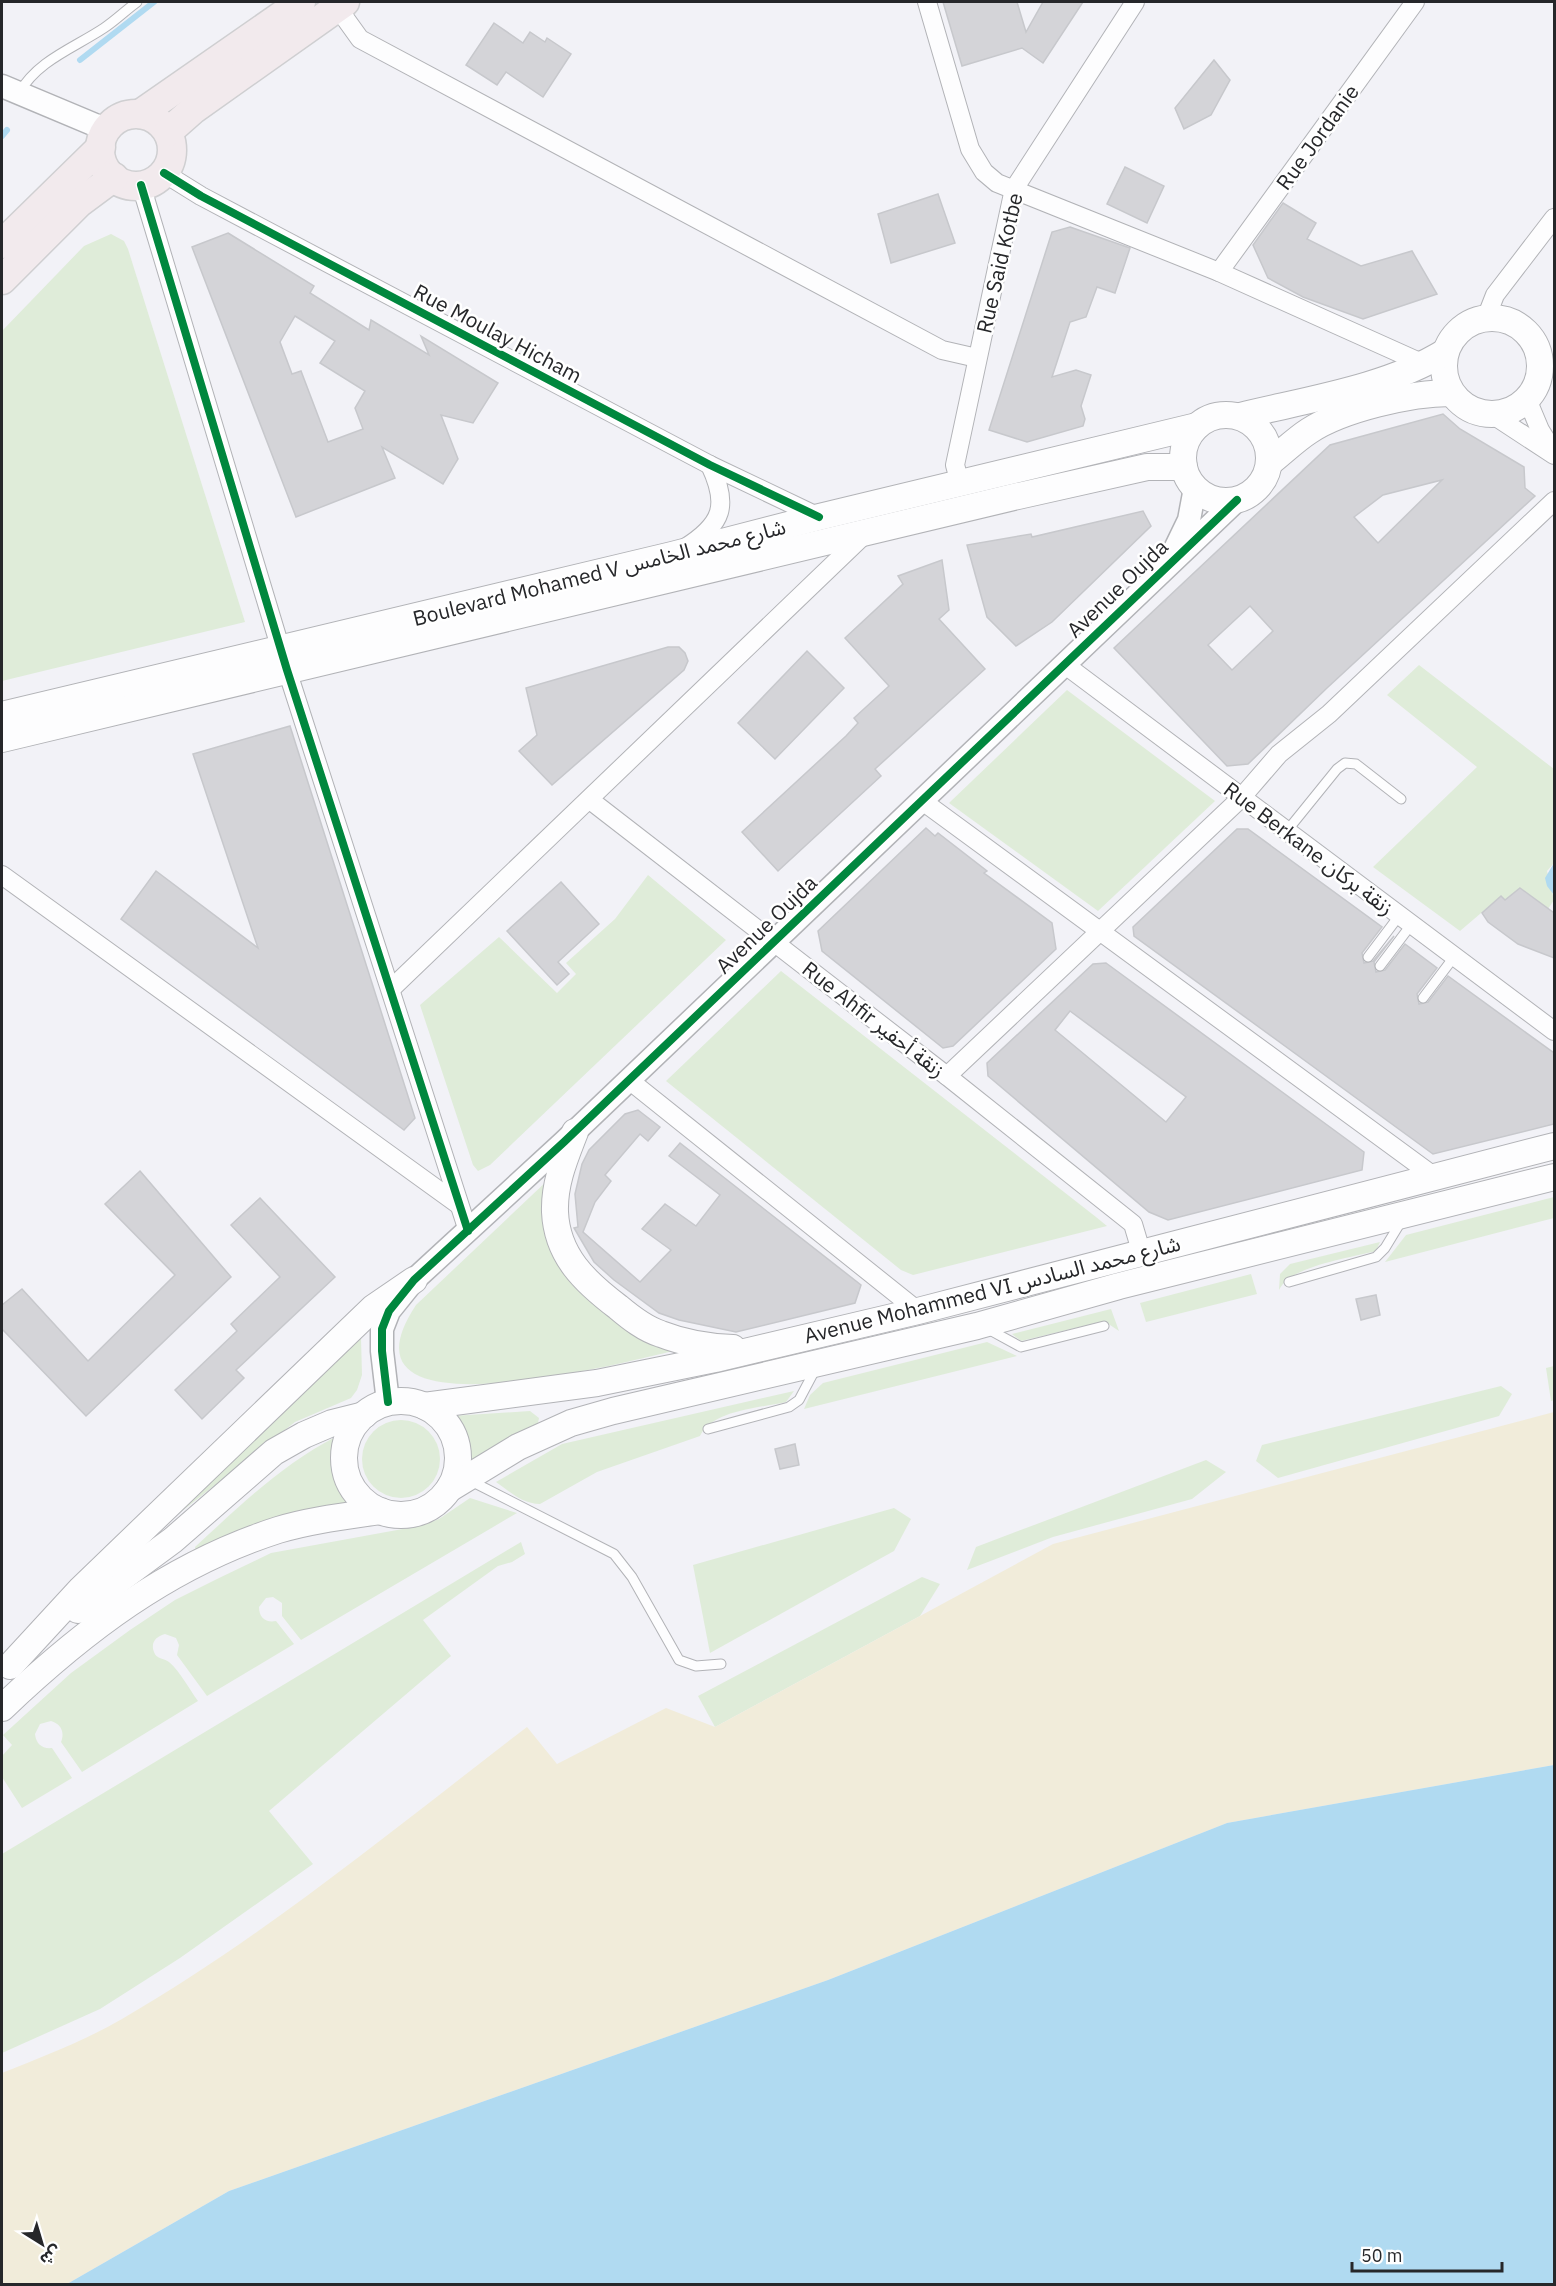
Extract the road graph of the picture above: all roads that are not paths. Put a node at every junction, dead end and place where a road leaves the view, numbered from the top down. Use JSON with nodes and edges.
{"nodes":[{"id":1,"x":137,"y":2,"type":"edge"},
{"id":2,"x":301,"y":2,"type":"edge"},
{"id":3,"x":927,"y":2,"type":"edge"},
{"id":4,"x":1135,"y":2,"type":"edge"},
{"id":5,"x":1415,"y":2,"type":"edge"},
{"id":6,"x":341,"y":4,"type":"edge"},
{"id":7,"x":10,"y":90,"type":"edge"},
{"id":8,"x":140,"y":114,"type":"junction"},
{"id":9,"x":168,"y":132,"type":"junction"},
{"id":10,"x":104,"y":138,"type":"junction"},
{"id":11,"x":114,"y":177,"type":"junction"},
{"id":12,"x":152,"y":179,"type":"junction"},
{"id":13,"x":1014,"y":189,"type":"junction"},
{"id":14,"x":1554,"y":219,"type":"edge"},
{"id":15,"x":2,"y":244,"type":"edge"},
{"id":16,"x":1219,"y":272,"type":"junction"},
{"id":17,"x":2,"y":280,"type":"edge"},
{"id":18,"x":1486,"y":318,"type":"junction"},
{"id":19,"x":1544,"y":340,"type":"edge"},
{"id":20,"x":978,"y":358,"type":"junction"},
{"id":21,"x":1435,"y":358,"type":"junction"},
{"id":22,"x":1547,"y":369,"type":"edge"},
{"id":23,"x":1451,"y":393,"type":"junction"},
{"id":24,"x":1527,"y":399,"type":"junction"},
{"id":25,"x":1493,"y":415,"type":"junction"},
{"id":26,"x":1240,"y":416,"type":"junction"},
{"id":27,"x":1197,"y":426,"type":"junction"},
{"id":28,"x":1554,"y":453,"type":"edge"},
{"id":29,"x":1269,"y":463,"type":"junction"},
{"id":30,"x":710,"y":465,"type":"junction"},
{"id":31,"x":1189,"y":478,"type":"junction"},
{"id":32,"x":960,"y":483,"type":"junction"},
{"id":33,"x":1237,"y":500,"type":"junction"},
{"id":34,"x":1554,"y":501,"type":"edge"},
{"id":35,"x":819,"y":517,"type":"junction"},
{"id":36,"x":866,"y":532,"type":"junction"},
{"id":37,"x":672,"y":555,"type":"junction"},
{"id":38,"x":1165,"y":568,"type":"junction"},
{"id":39,"x":284,"y":660,"type":"junction"},
{"id":40,"x":1064,"y":664,"type":"junction"},
{"id":41,"x":2,"y":715,"type":"edge"},
{"id":42,"x":2,"y":739,"type":"edge"},
{"id":43,"x":1241,"y":798,"type":"junction"},
{"id":44,"x":590,"y":800,"type":"junction"},
{"id":45,"x":921,"y":800,"type":"junction"},
{"id":46,"x":1401,"y":800,"type":"dead end"},
{"id":47,"x":1286,"y":832,"type":"junction"},
{"id":48,"x":2,"y":875,"type":"edge"},
{"id":49,"x":1405,"y":920,"type":"junction"},
{"id":50,"x":1099,"y":932,"type":"junction"},
{"id":51,"x":774,"y":942,"type":"junction"},
{"id":52,"x":1368,"y":957,"type":"dead end"},
{"id":53,"x":1454,"y":957,"type":"junction"},
{"id":54,"x":1380,"y":966,"type":"dead end"},
{"id":55,"x":391,"y":989,"type":"junction"},
{"id":56,"x":1423,"y":998,"type":"dead end"},
{"id":57,"x":1554,"y":1031,"type":"edge"},
{"id":58,"x":947,"y":1076,"type":"junction"},
{"id":59,"x":629,"y":1080,"type":"junction"},
{"id":60,"x":575,"y":1132,"type":"junction"},
{"id":61,"x":1554,"y":1146,"type":"edge"},
{"id":62,"x":1436,"y":1177,"type":"junction"},
{"id":63,"x":1554,"y":1177,"type":"edge"},
{"id":64,"x":459,"y":1205,"type":"junction"},
{"id":65,"x":1405,"y":1215,"type":"junction"},
{"id":66,"x":468,"y":1231,"type":"junction"},
{"id":67,"x":1141,"y":1251,"type":"junction"},
{"id":68,"x":414,"y":1280,"type":"junction"},
{"id":69,"x":1289,"y":1281,"type":"dead end"},
{"id":70,"x":918,"y":1311,"type":"junction"},
{"id":71,"x":980,"y":1325,"type":"junction"},
{"id":72,"x":1104,"y":1326,"type":"dead end"},
{"id":73,"x":754,"y":1349,"type":"junction"},
{"id":74,"x":819,"y":1362,"type":"junction"},
{"id":75,"x":388,"y":1402,"type":"junction"},
{"id":76,"x":424,"y":1406,"type":"junction"},
{"id":77,"x":364,"y":1415,"type":"junction"},
{"id":78,"x":708,"y":1429,"type":"dead end"},
{"id":79,"x":458,"y":1484,"type":"junction"},
{"id":80,"x":381,"y":1511,"type":"junction"},
{"id":81,"x":721,"y":1664,"type":"dead end"},
{"id":82,"x":6,"y":1671,"type":"edge"},
{"id":83,"x":2,"y":1708,"type":"edge"}],
"edges":[{"from":1,"to":7,"type":"lane"},
{"from":2,"to":8,"type":"main road"},
{"from":3,"to":13,"type":"street"},
{"from":4,"to":13,"type":"street","name":"Rue Said Kotbe"},
{"from":5,"to":16,"type":"street","name":"Rue Jordanie"},
{"from":6,"to":9,"type":"main road"},
{"from":6,"to":20,"type":"street"},
{"from":7,"to":10,"type":"street"},
{"from":8,"to":9,"type":"main road"},
{"from":8,"to":10,"type":"main road"},
{"from":9,"to":12,"type":"main road"},
{"from":10,"to":11,"type":"main road"},
{"from":10,"to":15,"type":"main road"},
{"from":11,"to":12,"type":"main road"},
{"from":11,"to":17,"type":"main road"},
{"from":12,"to":30,"type":"street","name":"Rue Moulay Hicham"},
{"from":12,"to":39,"type":"street"},
{"from":13,"to":16,"type":"street"},
{"from":13,"to":20,"type":"street","name":"Rue Said Kotbe"},
{"from":14,"to":18,"type":"street"},
{"from":16,"to":21,"type":"street"},
{"from":18,"to":19,"type":"main road"},
{"from":18,"to":21,"type":"main road"},
{"from":19,"to":22,"type":"main road"},
{"from":20,"to":32,"type":"street","name":"Rue Said Kotbe"},
{"from":21,"to":23,"type":"main road"},
{"from":21,"to":26,"type":"main road"},
{"from":22,"to":24,"type":"main road"},
{"from":23,"to":25,"type":"main road"},
{"from":23,"to":29,"type":"main road"},
{"from":24,"to":25,"type":"main road"},
{"from":24,"to":28,"type":"street"},
{"from":25,"to":28,"type":"street"},
{"from":26,"to":27,"type":"main road"},
{"from":26,"to":29,"type":"main road"},
{"from":27,"to":31,"type":"main road"},
{"from":27,"to":32,"type":"main road","name":"Boulevard Mohamed V شارع محمد الخامس"},
{"from":29,"to":33,"type":"main road"},
{"from":30,"to":35,"type":"street","name":"Rue Moulay Hicham"},
{"from":30,"to":37,"type":"street"},
{"from":31,"to":33,"type":"main road"},
{"from":31,"to":36,"type":"main road","name":"Boulevard Mohamed V شارع محمد الخامس"},
{"from":31,"to":38,"type":"street"},
{"from":32,"to":35,"type":"main road","name":"Boulevard Mohamed V شارع محمد الخامس"},
{"from":33,"to":38,"type":"street","name":"Avenue Oujda"},
{"from":34,"to":43,"type":"street"},
{"from":35,"to":37,"type":"main road","name":"Boulevard Mohamed V شارع محمد الخامس"},
{"from":36,"to":39,"type":"main road","name":"Boulevard Mohamed V شارع محمد الخامس"},
{"from":36,"to":44,"type":"street"},
{"from":37,"to":39,"type":"main road","name":"Boulevard Mohamed V شارع محمد الخامس"},
{"from":38,"to":40,"type":"street","name":"Avenue Oujda"},
{"from":39,"to":41,"type":"main road","name":"Boulevard Mohamed V شارع محمد الخامس"},
{"from":39,"to":42,"type":"main road","name":"Boulevard Mohamed V شارع محمد الخامس"},
{"from":39,"to":55,"type":"street"},
{"from":40,"to":43,"type":"street","name":"Rue Berkane زنقة بركان"},
{"from":40,"to":45,"type":"street","name":"Avenue Oujda"},
{"from":43,"to":47,"type":"street","name":"Rue Berkane زنقة بركان"},
{"from":43,"to":50,"type":"street"},
{"from":44,"to":51,"type":"street","name":"Rue Ahfir زنقة أحفير"},
{"from":44,"to":55,"type":"street"},
{"from":45,"to":50,"type":"street"},
{"from":45,"to":51,"type":"street","name":"Avenue Oujda"},
{"from":46,"to":47,"type":"lane"},
{"from":47,"to":49,"type":"street","name":"Rue Berkane زنقة بركان"},
{"from":48,"to":64,"type":"street"},
{"from":49,"to":52,"type":"lane"},
{"from":49,"to":53,"type":"street","name":"Rue Berkane زنقة بركان"},
{"from":49,"to":54,"type":"lane"},
{"from":50,"to":58,"type":"street"},
{"from":50,"to":62,"type":"street"},
{"from":51,"to":58,"type":"street","name":"Rue Ahfir زنقة أحفير"},
{"from":51,"to":59,"type":"street","name":"Avenue Oujda"},
{"from":53,"to":56,"type":"lane"},
{"from":53,"to":57,"type":"street","name":"Rue Berkane زنقة بركان"},
{"from":55,"to":64,"type":"street"},
{"from":58,"to":67,"type":"street","name":"Rue Ahfir زنقة أحفير"},
{"from":59,"to":60,"type":"street","name":"Avenue Oujda"},
{"from":59,"to":70,"type":"street"},
{"from":60,"to":66,"type":"street","name":"Avenue Oujda"},
{"from":60,"to":73,"type":"main road"},
{"from":61,"to":62,"type":"main road","name":"Avenue Mohammed VI شارع محمد السادس"},
{"from":62,"to":67,"type":"main road","name":"Avenue Mohammed VI شارع محمد السادس"},
{"from":63,"to":65,"type":"main road","name":"Avenue Mohammed VI شارع محمد السادس"},
{"from":64,"to":66,"type":"street"},
{"from":65,"to":69,"type":"lane"},
{"from":65,"to":71,"type":"main road","name":"Avenue Mohammed VI شارع محمد السادس"},
{"from":66,"to":68,"type":"street","name":"Avenue Oujda"},
{"from":67,"to":70,"type":"main road","name":"Avenue Mohammed VI شارع محمد السادس"},
{"from":68,"to":75,"type":"street","name":"Avenue Oujda"},
{"from":68,"to":82,"type":"main road"},
{"from":70,"to":73,"type":"main road","name":"Avenue Mohammed VI شارع محمد السادس"},
{"from":71,"to":72,"type":"lane"},
{"from":71,"to":74,"type":"main road","name":"Avenue Mohammed VI شارع محمد السادس"},
{"from":73,"to":76,"type":"main road","name":"Avenue Mohammed VI شارع محمد السادس"},
{"from":74,"to":78,"type":"lane"},
{"from":74,"to":79,"type":"main road","name":"Avenue Mohammed VI شارع محمد السادس"},
{"from":75,"to":76,"type":"main road"},
{"from":75,"to":77,"type":"main road"},
{"from":76,"to":79,"type":"main road"},
{"from":77,"to":80,"type":"main road"},
{"from":77,"to":82,"type":"main road"},
{"from":79,"to":80,"type":"main road"},
{"from":79,"to":81,"type":"lane"},
{"from":80,"to":83,"type":"main road"}]}
